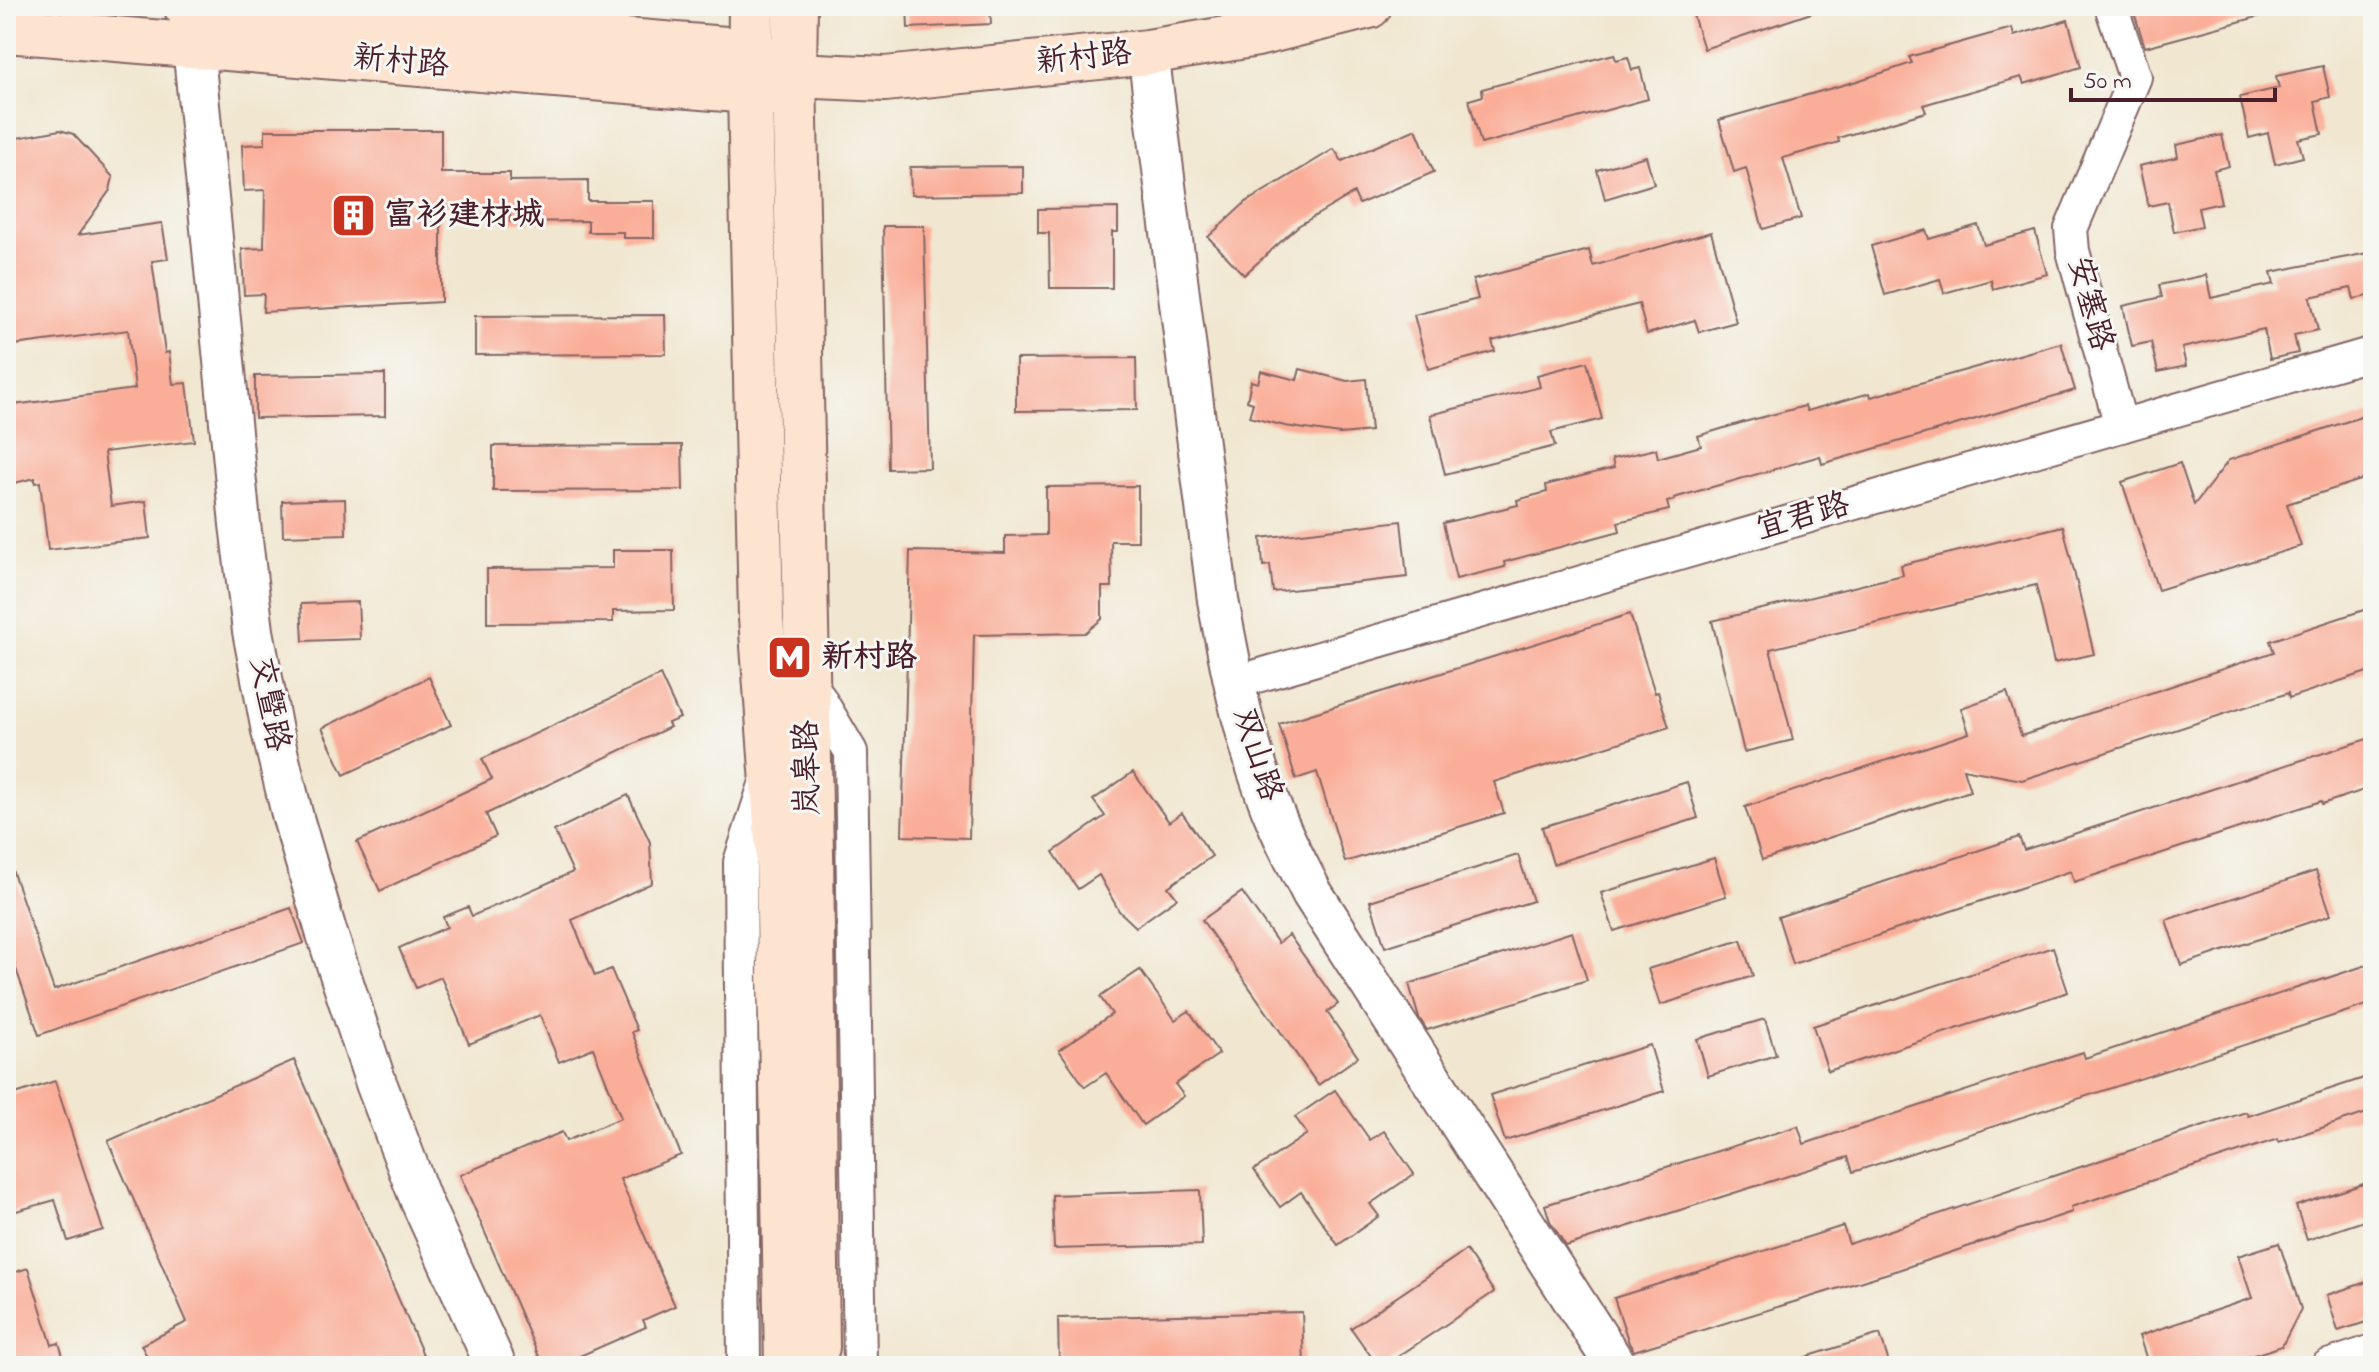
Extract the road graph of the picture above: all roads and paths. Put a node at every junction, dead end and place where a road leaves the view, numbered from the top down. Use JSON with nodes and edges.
{"nodes":[{"id":1,"x":751,"y":6,"type":"edge"},
{"id":2,"x":795,"y":6,"type":"edge"},
{"id":3,"x":1369,"y":6,"type":"edge"},
{"id":4,"x":2111,"y":6,"type":"edge"},
{"id":5,"x":189,"y":19,"type":"edge"},
{"id":6,"x":6,"y":30,"type":"edge"},
{"id":7,"x":1148,"y":52,"type":"junction"},
{"id":8,"x":750,"y":71,"type":"junction"},
{"id":9,"x":794,"y":75,"type":"junction"},
{"id":10,"x":2373,"y":353,"type":"edge"},
{"id":11,"x":2121,"y":426,"type":"junction"},
{"id":12,"x":807,"y":678,"type":"junction"},
{"id":13,"x":1233,"y":683,"type":"junction"},
{"id":14,"x":771,"y":764,"type":"junction"},
{"id":15,"x":2373,"y":1351,"type":"edge"},
{"id":16,"x":496,"y":1366,"type":"edge"},
{"id":17,"x":744,"y":1366,"type":"edge"},
{"id":18,"x":787,"y":1366,"type":"edge"},
{"id":19,"x":817,"y":1366,"type":"edge"},
{"id":20,"x":860,"y":1366,"type":"edge"},
{"id":21,"x":1616,"y":1366,"type":"edge"},
{"id":22,"x":2328,"y":1366,"type":"edge"}],
"edges":[{"from":1,"to":8,"type":"main road","name":"岚皋路"},
{"from":2,"to":9,"type":"main road","name":"岚皋路"},
{"from":3,"to":7,"type":"main road","name":"新村路"},
{"from":4,"to":11,"type":"street","name":"安塞路"},
{"from":5,"to":6,"type":"main road","name":"新村路"},
{"from":5,"to":8,"type":"main road","name":"新村路"},
{"from":5,"to":16,"type":"street","name":"交暨路"},
{"from":7,"to":9,"type":"main road","name":"新村路"},
{"from":7,"to":13,"type":"street","name":"双山路"},
{"from":8,"to":9,"type":"main road","name":"新村路"},
{"from":8,"to":14,"type":"main road","name":"岚皋路"},
{"from":9,"to":12,"type":"main road","name":"岚皋路"},
{"from":10,"to":11,"type":"street","name":"宜君路"},
{"from":11,"to":13,"type":"street","name":"宜君路"},
{"from":12,"to":19,"type":"main road","name":"岚皋路"},
{"from":12,"to":20,"type":"street"},
{"from":13,"to":21,"type":"street","name":"双山路"},
{"from":14,"to":17,"type":"street"},
{"from":14,"to":18,"type":"main road","name":"岚皋路"},
{"from":15,"to":22,"type":"street"}]}
